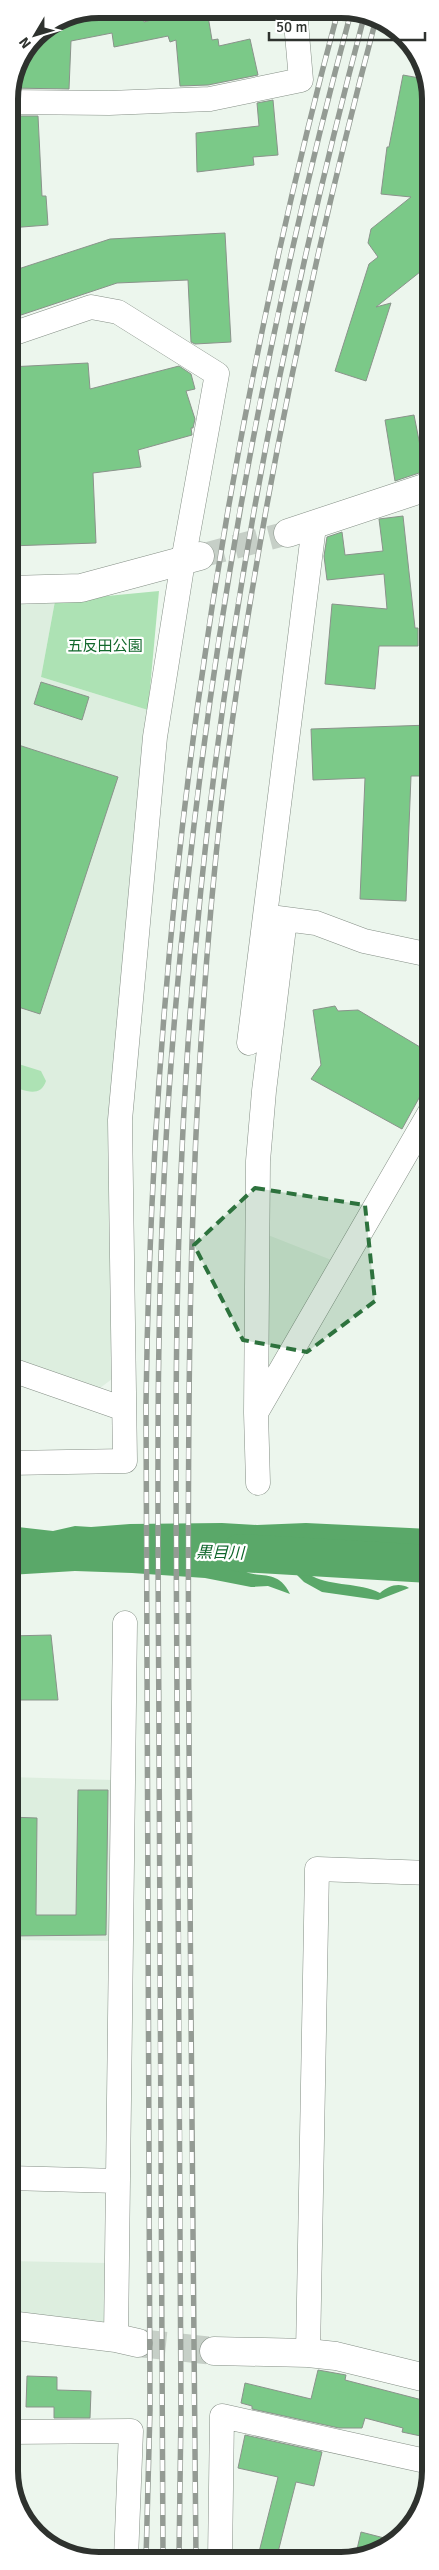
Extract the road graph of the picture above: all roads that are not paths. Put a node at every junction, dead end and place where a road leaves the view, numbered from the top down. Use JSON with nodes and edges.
{"nodes":[{"id":1,"x":296,"y":18,"type":"edge"},
{"id":2,"x":18,"y":102,"type":"edge"},
{"id":3,"x":18,"y":332,"type":"edge"},
{"id":4,"x":422,"y":489,"type":"edge"},
{"id":5,"x":301,"y":529,"type":"joint"},
{"id":6,"x":192,"y":558,"type":"junction"},
{"id":7,"x":18,"y":590,"type":"edge"},
{"id":8,"x":274,"y":917,"type":"junction"},
{"id":9,"x":422,"y":953,"type":"edge"},
{"id":10,"x":249,"y":1043,"type":"dead end"},
{"id":11,"x":422,"y":1126,"type":"edge"},
{"id":12,"x":18,"y":1372,"type":"edge"},
{"id":13,"x":124,"y":1409,"type":"junction"},
{"id":14,"x":256,"y":1413,"type":"junction"},
{"id":15,"x":18,"y":1463,"type":"edge"},
{"id":16,"x":258,"y":1483,"type":"dead end"},
{"id":17,"x":125,"y":1623,"type":"dead end"},
{"id":18,"x":422,"y":1873,"type":"edge"},
{"id":19,"x":18,"y":2178,"type":"edge"},
{"id":20,"x":118,"y":2181,"type":"junction"},
{"id":21,"x":18,"y":2326,"type":"edge"},
{"id":22,"x":127,"y":2341,"type":"joint"},
{"id":23,"x":214,"y":2351,"type":"tunnel mouth"},
{"id":24,"x":308,"y":2353,"type":"junction"},
{"id":25,"x":422,"y":2377,"type":"edge"},
{"id":26,"x":18,"y":2432,"type":"edge"},
{"id":27,"x":422,"y":2460,"type":"edge"},
{"id":28,"x":126,"y":2552,"type":"edge"},
{"id":29,"x":220,"y":2552,"type":"edge"}],
"edges":[{"from":1,"to":2,"type":"street"},
{"from":3,"to":6,"type":"street"},
{"from":4,"to":5,"type":"street"},
{"from":5,"to":8,"type":"street"},
{"from":6,"to":7,"type":"street"},
{"from":6,"to":13,"type":"street"},
{"from":8,"to":9,"type":"street"},
{"from":8,"to":10,"type":"street"},
{"from":8,"to":14,"type":"street"},
{"from":11,"to":14,"type":"street"},
{"from":12,"to":13,"type":"street"},
{"from":13,"to":15,"type":"street"},
{"from":14,"to":16,"type":"street"},
{"from":17,"to":20,"type":"street"},
{"from":18,"to":24,"type":"street"},
{"from":19,"to":20,"type":"street"},
{"from":20,"to":22,"type":"street"},
{"from":21,"to":22,"type":"street"},
{"from":23,"to":24,"type":"street"},
{"from":24,"to":25,"type":"street"},
{"from":26,"to":28,"type":"street"},
{"from":27,"to":29,"type":"street"}]}
